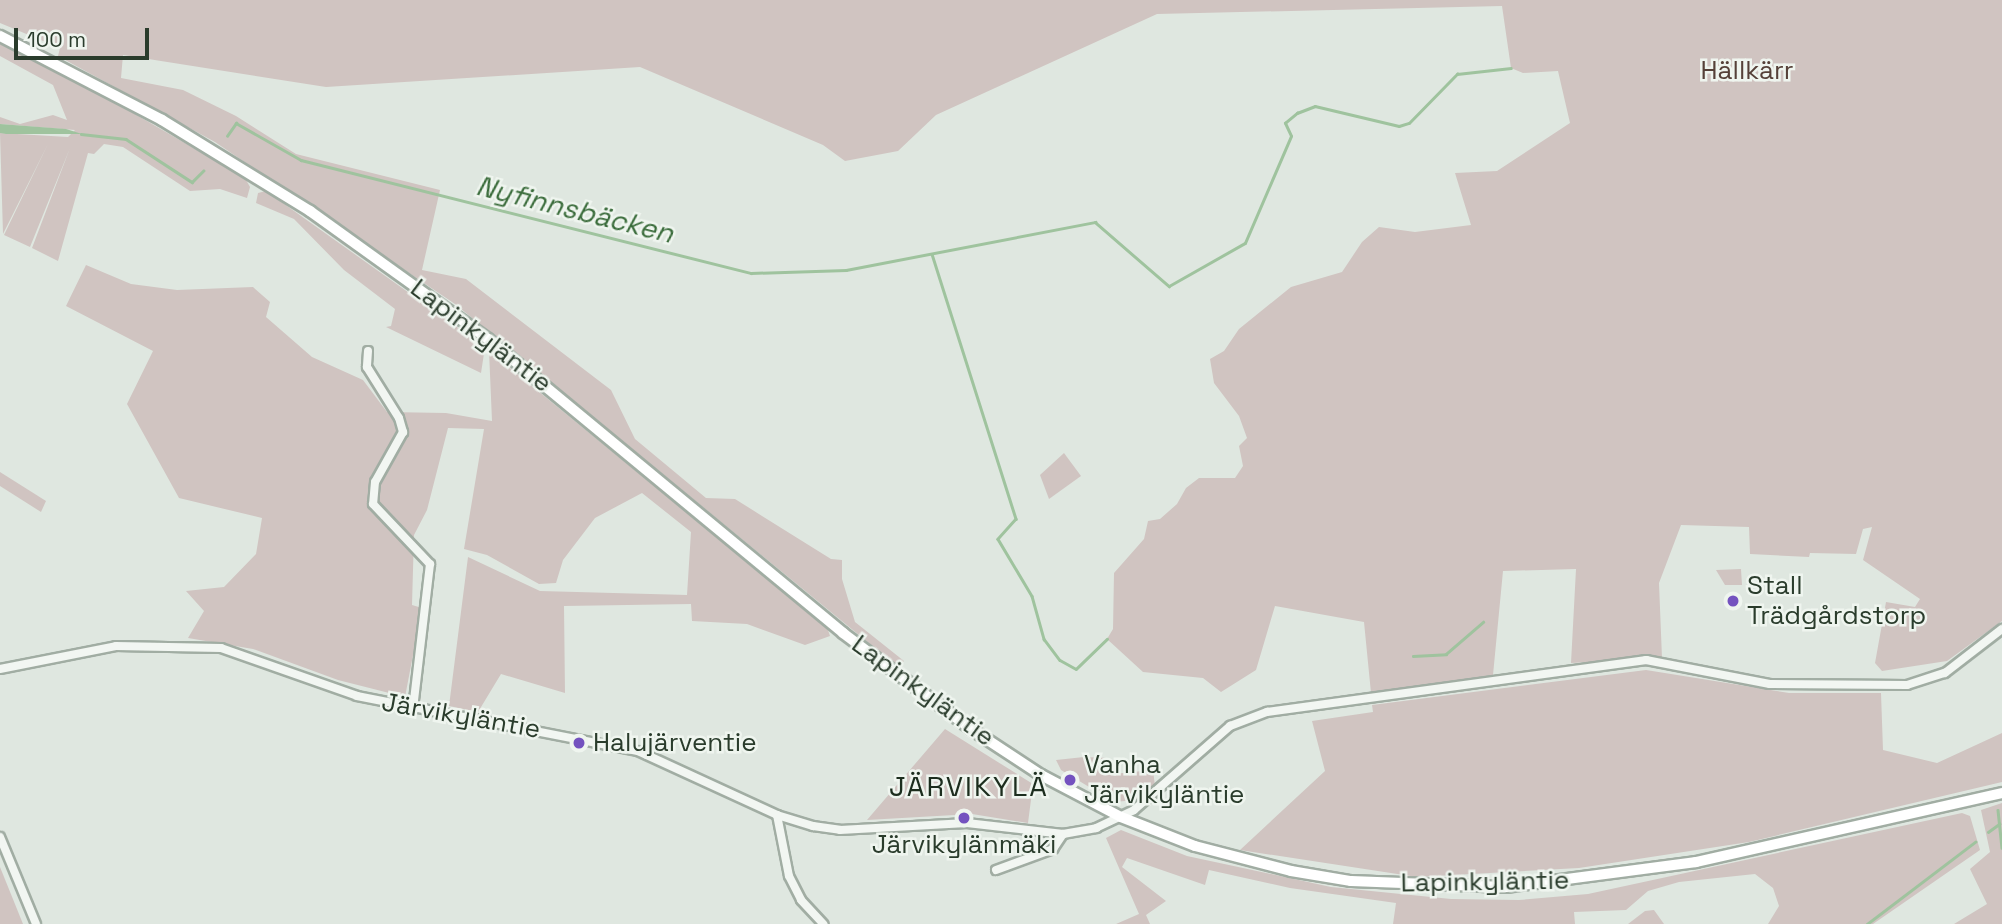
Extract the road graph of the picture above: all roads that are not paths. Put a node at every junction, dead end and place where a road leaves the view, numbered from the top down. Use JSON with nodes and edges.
{"nodes":[{"id":1,"x":0,"y":36,"type":"edge"},
{"id":2,"x":368,"y":351,"type":"dead end"},
{"id":3,"x":2002,"y":629,"type":"edge"},
{"id":4,"x":0,"y":669,"type":"edge"},
{"id":5,"x":413,"y":708,"type":"junction"},
{"id":6,"x":2002,"y":793,"type":"edge"},
{"id":7,"x":776,"y":815,"type":"junction"},
{"id":8,"x":1121,"y":817,"type":"junction"},
{"id":9,"x":1063,"y":834,"type":"junction"},
{"id":10,"x":0,"y":837,"type":"edge"},
{"id":11,"x":996,"y":870,"type":"dead end"},
{"id":12,"x":36,"y":924,"type":"edge"},
{"id":13,"x":823,"y":924,"type":"edge"}],
"edges":[{"from":1,"to":8,"type":"main road","name":"Lapinkyläntie"},
{"from":2,"to":5,"type":"street"},
{"from":3,"to":8,"type":"street"},
{"from":4,"to":5,"type":"street","name":"Järvikyläntie"},
{"from":5,"to":7,"type":"street","name":"Järvikyläntie"},
{"from":6,"to":8,"type":"main road","name":"Lapinkyläntie"},
{"from":7,"to":9,"type":"street","name":"Järvikyläntie"},
{"from":7,"to":13,"type":"street"},
{"from":8,"to":9,"type":"street","name":"Järvikyläntie"},
{"from":9,"to":11,"type":"street"},
{"from":10,"to":12,"type":"street"}]}
